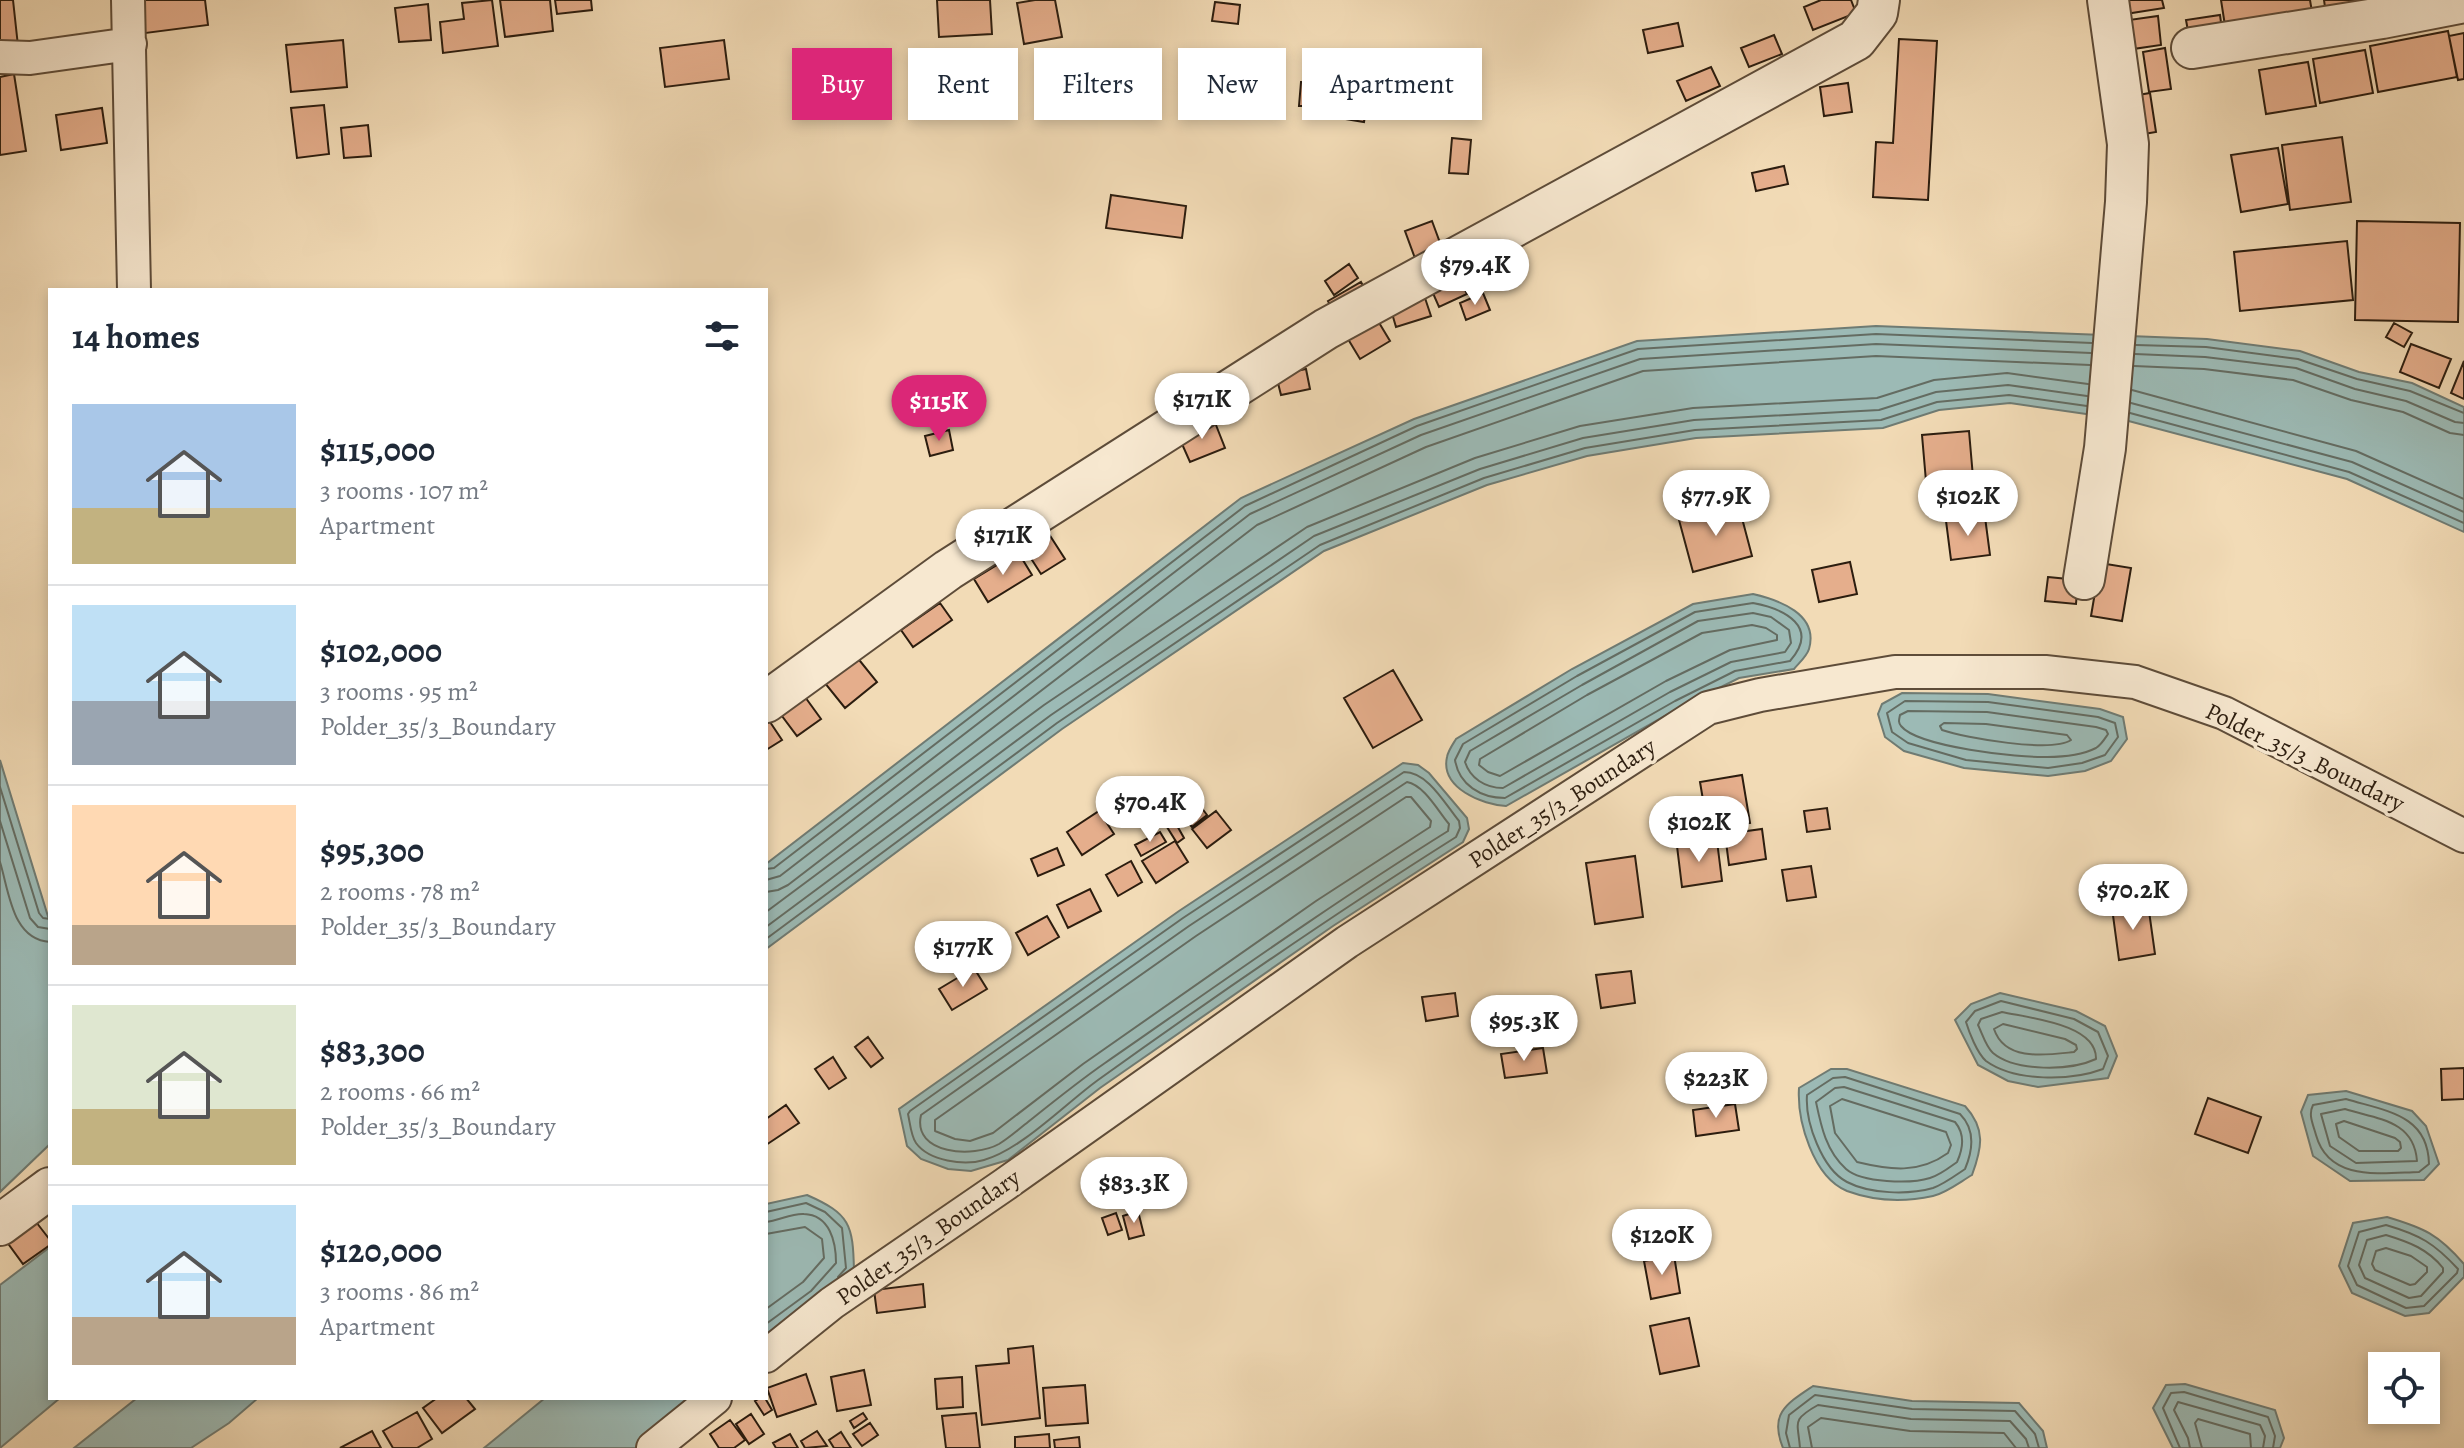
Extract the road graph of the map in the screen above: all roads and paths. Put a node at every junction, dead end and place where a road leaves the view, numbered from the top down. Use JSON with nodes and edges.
{"nodes":[{"id":1,"x":128,"y":0,"type":"edge"},
{"id":2,"x":1879,"y":0,"type":"edge"},
{"id":3,"x":2108,"y":0,"type":"edge"},
{"id":4,"x":2464,"y":2,"type":"edge"},
{"id":5,"x":2381,"y":9,"type":"edge"},
{"id":6,"x":130,"y":44,"type":"junction"},
{"id":7,"x":2192,"y":48,"type":"dead end"},
{"id":8,"x":0,"y":57,"type":"edge"},
{"id":9,"x":134,"y":288,"type":"edge"},
{"id":10,"x":2084,"y":579,"type":"dead end"},
{"id":11,"x":768,"y":701,"type":"edge"},
{"id":12,"x":2464,"y":836,"type":"edge"},
{"id":13,"x":48,"y":1189,"type":"edge"},
{"id":14,"x":0,"y":1225,"type":"edge"},
{"id":15,"x":768,"y":1354,"type":"edge"},
{"id":16,"x":713,"y":1400,"type":"edge"},
{"id":17,"x":653,"y":1448,"type":"edge"}],
"edges":[{"from":1,"to":6,"type":"street"},
{"from":2,"to":11,"type":"street"},
{"from":3,"to":10,"type":"street"},
{"from":4,"to":5,"type":"street"},
{"from":5,"to":7,"type":"street"},
{"from":6,"to":8,"type":"street"},
{"from":6,"to":9,"type":"street"},
{"from":12,"to":15,"type":"street","name":"Polder_35/3_Boundary"},
{"from":13,"to":14,"type":"street"},
{"from":16,"to":17,"type":"street"}]}
